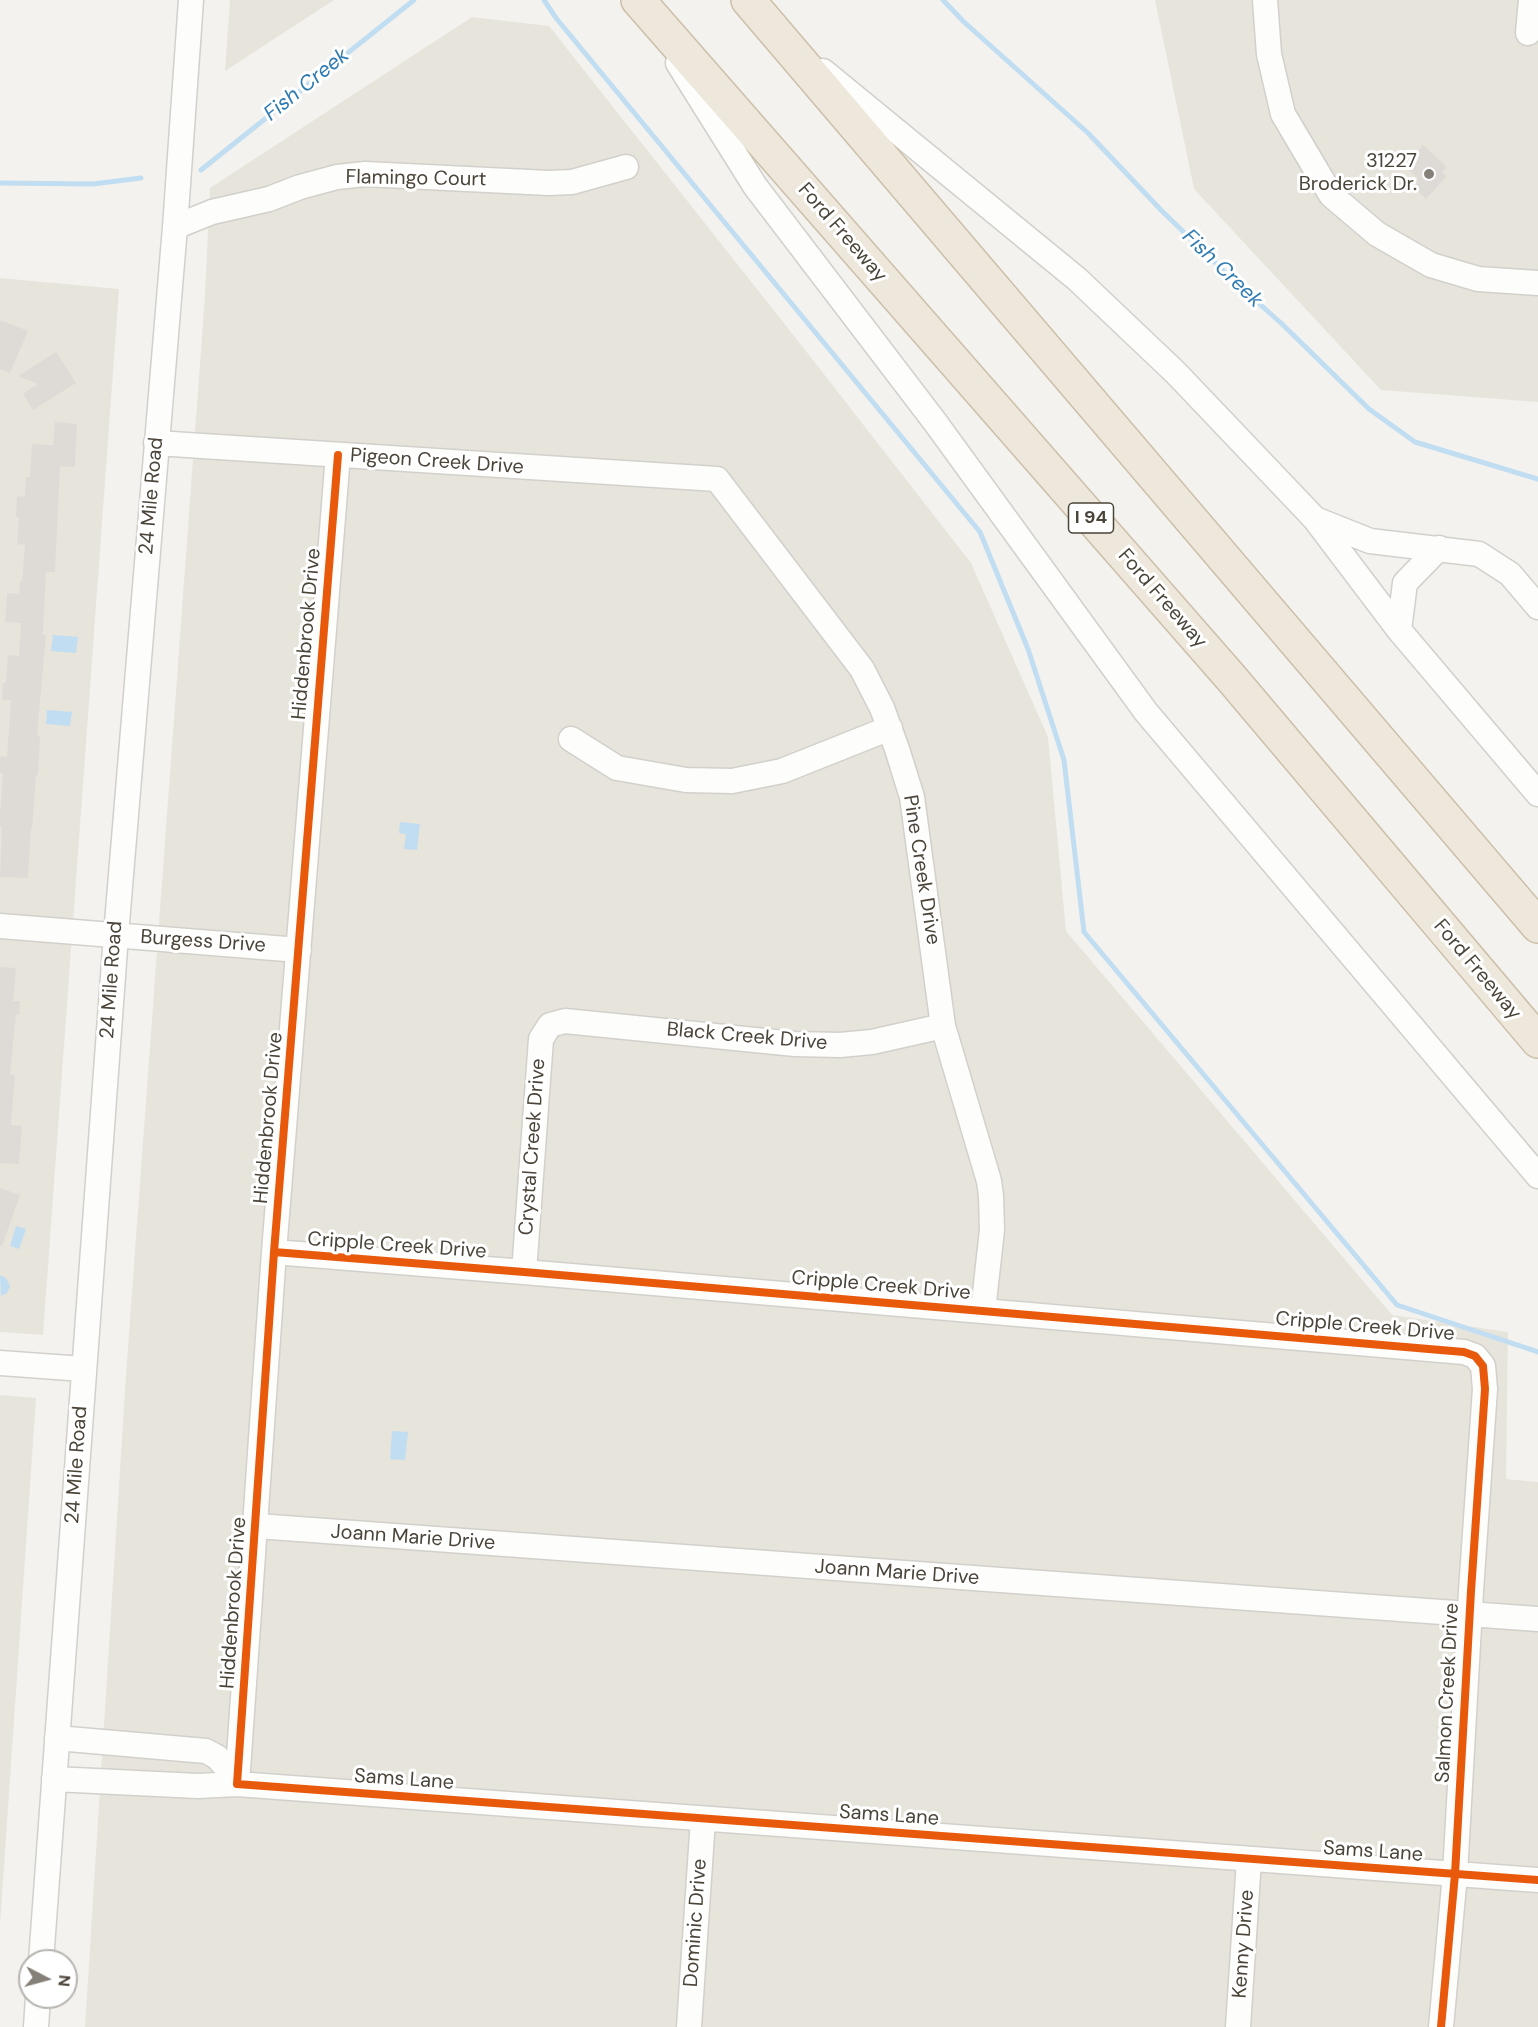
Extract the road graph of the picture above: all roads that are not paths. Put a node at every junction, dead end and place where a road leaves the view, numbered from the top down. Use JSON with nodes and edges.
{"nodes":[{"id":1,"x":191,"y":0,"type":"edge"},
{"id":2,"x":638,"y":0,"type":"edge"},
{"id":3,"x":748,"y":0,"type":"edge"},
{"id":4,"x":1265,"y":0,"type":"edge"},
{"id":5,"x":1531,"y":0,"type":"edge"},
{"id":6,"x":772,"y":29,"type":"junction"},
{"id":7,"x":1528,"y":33,"type":"dead end"},
{"id":8,"x":626,"y":167,"type":"dead end"},
{"id":9,"x":176,"y":216,"type":"junction"},
{"id":10,"x":1538,"y":283,"type":"edge"},
{"id":11,"x":156,"y":443,"type":"junction"},
{"id":12,"x":338,"y":455,"type":"junction"},
{"id":13,"x":717,"y":479,"type":"joint"},
{"id":14,"x":1315,"y":519,"type":"junction"},
{"id":15,"x":1439,"y":548,"type":"junction"},
{"id":16,"x":1538,"y":607,"type":"edge"},
{"id":17,"x":1399,"y":630,"type":"junction"},
{"id":18,"x":890,"y":728,"type":"junction"},
{"id":19,"x":571,"y":739,"type":"dead end"},
{"id":20,"x":1538,"y":794,"type":"edge"},
{"id":21,"x":0,"y":926,"type":"edge"},
{"id":22,"x":1538,"y":926,"type":"edge"},
{"id":23,"x":116,"y":935,"type":"junction"},
{"id":24,"x":299,"y":950,"type":"junction"},
{"id":25,"x":550,"y":1025,"type":"joint"},
{"id":26,"x":943,"y":1026,"type":"junction"},
{"id":27,"x":1538,"y":1041,"type":"edge"},
{"id":28,"x":1538,"y":1176,"type":"edge"},
{"id":29,"x":274,"y":1252,"type":"junction"},
{"id":30,"x":524,"y":1272,"type":"junction"},
{"id":31,"x":983,"y":1311,"type":"junction"},
{"id":32,"x":1481,"y":1362,"type":"joint"},
{"id":33,"x":0,"y":1364,"type":"edge"},
{"id":34,"x":83,"y":1369,"type":"junction"},
{"id":35,"x":257,"y":1526,"type":"junction"},
{"id":36,"x":1469,"y":1615,"type":"junction"},
{"id":37,"x":1538,"y":1620,"type":"edge"},
{"id":38,"x":57,"y":1738,"type":"junction"},
{"id":39,"x":54,"y":1779,"type":"junction"},
{"id":40,"x":237,"y":1784,"type":"junction"},
{"id":41,"x":703,"y":1819,"type":"junction"},
{"id":42,"x":1250,"y":1860,"type":"junction"},
{"id":43,"x":1455,"y":1874,"type":"junction"},
{"id":44,"x":1538,"y":1880,"type":"edge"},
{"id":45,"x":42,"y":1949,"type":"edge"},
{"id":46,"x":37,"y":2009,"type":"edge"},
{"id":47,"x":36,"y":2027,"type":"edge"},
{"id":48,"x":689,"y":2027,"type":"edge"},
{"id":49,"x":1238,"y":2027,"type":"edge"},
{"id":50,"x":1441,"y":2027,"type":"edge"}],
"edges":[{"from":1,"to":9,"type":"street","name":"24 Mile Road"},
{"from":2,"to":27,"type":"highway","name":"Ford Freeway","number":"I 94"},
{"from":2,"to":28,"type":"street"},
{"from":3,"to":6,"type":"highway"},
{"from":4,"to":10,"type":"street"},
{"from":5,"to":7,"type":"street"},
{"from":6,"to":14,"type":"street"},
{"from":6,"to":22,"type":"highway"},
{"from":8,"to":9,"type":"street","name":"Flamingo Court"},
{"from":9,"to":11,"type":"street","name":"24 Mile Road"},
{"from":11,"to":12,"type":"street","name":"Pigeon Creek Drive"},
{"from":11,"to":23,"type":"street","name":"24 Mile Road"},
{"from":12,"to":13,"type":"street","name":"Pigeon Creek Drive"},
{"from":12,"to":24,"type":"street","name":"Hiddenbrook Drive"},
{"from":13,"to":18,"type":"street","name":"Pine Creek Drive"},
{"from":14,"to":15,"type":"street"},
{"from":14,"to":17,"type":"street"},
{"from":15,"to":16,"type":"street"},
{"from":15,"to":17,"type":"street"},
{"from":17,"to":20,"type":"street"},
{"from":18,"to":19,"type":"street"},
{"from":18,"to":26,"type":"street","name":"Pine Creek Drive"},
{"from":21,"to":23,"type":"street","name":"Burgess Drive"},
{"from":23,"to":24,"type":"street","name":"Burgess Drive"},
{"from":23,"to":34,"type":"street","name":"24 Mile Road"},
{"from":24,"to":29,"type":"street","name":"Hiddenbrook Drive"},
{"from":25,"to":26,"type":"street","name":"Black Creek Drive"},
{"from":25,"to":30,"type":"street","name":"Crystal Creek Drive"},
{"from":26,"to":31,"type":"street","name":"Pine Creek Drive"},
{"from":29,"to":30,"type":"street","name":"Cripple Creek Drive"},
{"from":29,"to":35,"type":"street","name":"Hiddenbrook Drive"},
{"from":30,"to":31,"type":"street","name":"Cripple Creek Drive"},
{"from":31,"to":32,"type":"street","name":"Cripple Creek Drive"},
{"from":32,"to":36,"type":"street","name":"Salmon Creek Drive"},
{"from":33,"to":34,"type":"street"},
{"from":34,"to":38,"type":"street","name":"24 Mile Road"},
{"from":35,"to":36,"type":"street","name":"Joann Marie Drive"},
{"from":35,"to":40,"type":"street","name":"Hiddenbrook Drive"},
{"from":36,"to":37,"type":"street","name":"Joann Marie Drive"},
{"from":36,"to":43,"type":"street","name":"Salmon Creek Drive"},
{"from":38,"to":39,"type":"street","name":"24 Mile Road"},
{"from":38,"to":40,"type":"street"},
{"from":39,"to":40,"type":"street","name":"Sams Lane"},
{"from":39,"to":45,"type":"street","name":"24 Mile Road"},
{"from":40,"to":41,"type":"street","name":"Sams Lane"},
{"from":41,"to":42,"type":"street","name":"Sams Lane"},
{"from":41,"to":48,"type":"street","name":"Dominic Drive"},
{"from":42,"to":43,"type":"street","name":"Sams Lane"},
{"from":42,"to":49,"type":"street","name":"Kenny Drive"},
{"from":43,"to":44,"type":"street","name":"Sams Lane"},
{"from":43,"to":50,"type":"street","name":"Salmon Creek Drive"},
{"from":46,"to":47,"type":"street"}]}
